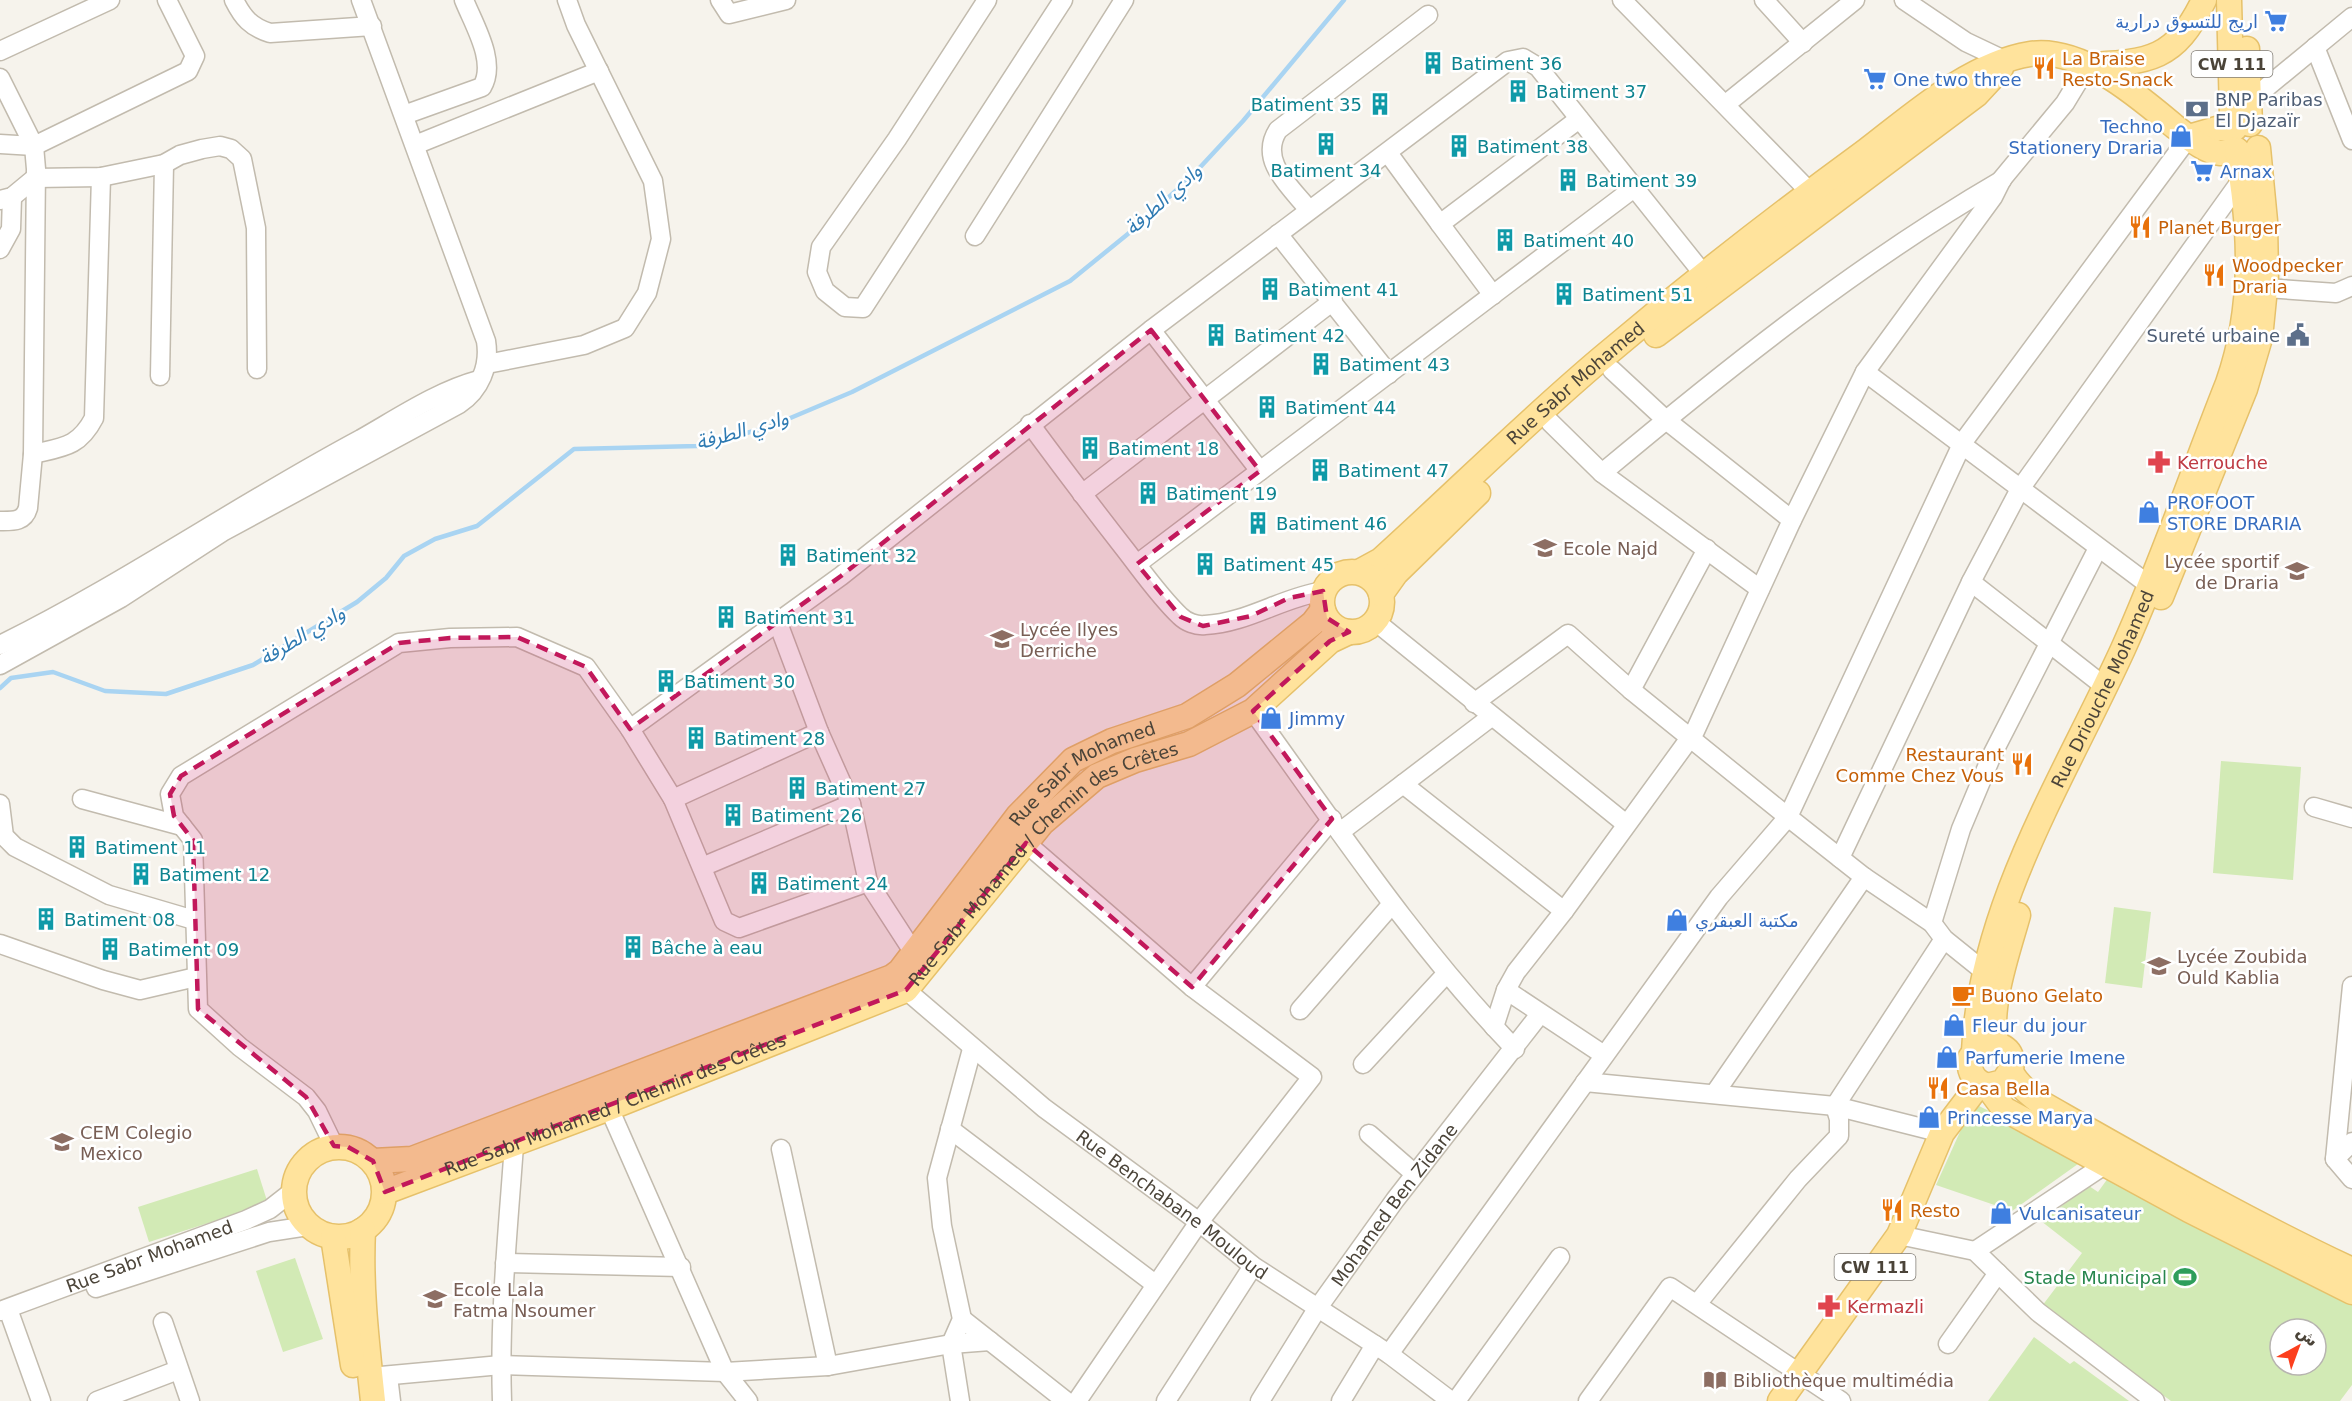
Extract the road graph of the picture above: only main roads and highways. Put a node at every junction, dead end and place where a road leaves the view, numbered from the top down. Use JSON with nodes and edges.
{"nodes":[{"id":1,"x":2204,"y":0,"type":"edge"},
{"id":2,"x":2229,"y":0,"type":"edge"},
{"id":3,"x":2245,"y":0,"type":"edge"},
{"id":4,"x":2006,"y":61,"type":"junction"},
{"id":5,"x":2140,"y":62,"type":"junction"},
{"id":6,"x":2088,"y":65,"type":"junction"},
{"id":7,"x":2133,"y":93,"type":"junction"},
{"id":8,"x":2243,"y":133,"type":"junction"},
{"id":9,"x":1359,"y":572,"type":"junction"},
{"id":10,"x":1381,"y":594,"type":"junction"},
{"id":11,"x":1323,"y":600,"type":"junction"},
{"id":12,"x":1349,"y":632,"type":"junction"},
{"id":13,"x":1997,"y":1044,"type":"junction"},
{"id":14,"x":2011,"y":1070,"type":"junction"},
{"id":15,"x":1978,"y":1073,"type":"junction"},
{"id":16,"x":373,"y":1161,"type":"junction"},
{"id":17,"x":385,"y":1192,"type":"junction"},
{"id":18,"x":363,"y":1230,"type":"junction"},
{"id":19,"x":333,"y":1237,"type":"junction"},
{"id":20,"x":2352,"y":1270,"type":"edge"},
{"id":21,"x":2352,"y":1292,"type":"edge"},
{"id":22,"x":356,"y":1401,"type":"edge"},
{"id":23,"x":373,"y":1401,"type":"edge"},
{"id":24,"x":1780,"y":1401,"type":"edge"}],
"edges":[{"from":1,"to":5,"type":"main road"},
{"from":2,"to":8,"type":"main road","number":"CW 111"},
{"from":3,"to":8,"type":"main road"},
{"from":4,"to":6,"type":"main road"},
{"from":4,"to":9,"type":"main road","name":"Rue Sabr Mohamed"},
{"from":4,"to":10,"type":"main road"},
{"from":5,"to":6,"type":"main road"},
{"from":5,"to":7,"type":"main road"},
{"from":6,"to":7,"type":"main road"},
{"from":7,"to":8,"type":"main road"},
{"from":8,"to":13,"type":"main road","name":"Rue Driouche Mohamed","number":"CW 111"},
{"from":8,"to":15,"type":"main road","name":"Rue Driouche Mohamed","number":"CW 111"},
{"from":9,"to":10,"type":"main road"},
{"from":9,"to":11,"type":"main road"},
{"from":10,"to":12,"type":"main road"},
{"from":11,"to":12,"type":"main road"},
{"from":11,"to":16,"type":"main road","name":"Rue Sabr Mohamed"},
{"from":12,"to":17,"type":"main road","name":"Rue Sabr Mohamed / Chemin des Crêtes"},
{"from":13,"to":14,"type":"main road"},
{"from":13,"to":15,"type":"main road"},
{"from":14,"to":15,"type":"main road"},
{"from":14,"to":20,"type":"main road"},
{"from":15,"to":21,"type":"main road"},
{"from":15,"to":24,"type":"main road","name":"Rue Driouche Mohamed","number":"CW 111"},
{"from":16,"to":17,"type":"main road"},
{"from":16,"to":19,"type":"main road"},
{"from":17,"to":18,"type":"main road"},
{"from":18,"to":19,"type":"main road"},
{"from":18,"to":23,"type":"main road"},
{"from":19,"to":22,"type":"main road"}]}
